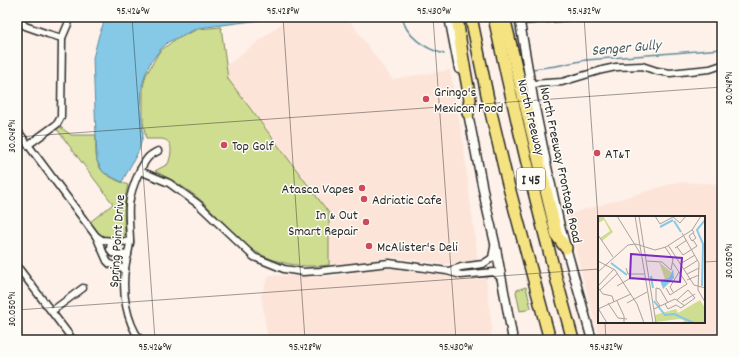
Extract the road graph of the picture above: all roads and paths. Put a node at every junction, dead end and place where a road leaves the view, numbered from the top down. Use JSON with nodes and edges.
{"nodes":[{"id":1,"x":18,"y":17,"type":"edge"},
{"id":2,"x":71,"y":17,"type":"edge"},
{"id":3,"x":449,"y":17,"type":"edge"},
{"id":4,"x":457,"y":17,"type":"edge"},
{"id":5,"x":471,"y":17,"type":"edge"},
{"id":6,"x":494,"y":17,"type":"edge"},
{"id":7,"x":504,"y":17,"type":"edge"},
{"id":8,"x":568,"y":17,"type":"edge"},
{"id":9,"x":520,"y":19,"type":"edge"},
{"id":10,"x":62,"y":38,"type":"junction"},
{"id":11,"x":722,"y":65,"type":"edge"},
{"id":12,"x":531,"y":84,"type":"junction"},
{"id":13,"x":468,"y":113,"type":"junction"},
{"id":14,"x":17,"y":130,"type":"edge"},
{"id":15,"x":28,"y":145,"type":"junction"},
{"id":16,"x":158,"y":151,"type":"dead end"},
{"id":17,"x":140,"y":171,"type":"junction"},
{"id":18,"x":96,"y":236,"type":"junction"},
{"id":19,"x":111,"y":241,"type":"junction"},
{"id":20,"x":130,"y":242,"type":"junction"},
{"id":21,"x":495,"y":243,"type":"junction"},
{"id":22,"x":566,"y":248,"type":"junction"},
{"id":23,"x":128,"y":255,"type":"junction"},
{"id":24,"x":17,"y":266,"type":"edge"},
{"id":25,"x":125,"y":269,"type":"junction"},
{"id":26,"x":447,"y":271,"type":"junction"},
{"id":27,"x":501,"y":278,"type":"junction"},
{"id":28,"x":83,"y":288,"type":"dead end"},
{"id":29,"x":52,"y":311,"type":"junction"},
{"id":30,"x":73,"y":340,"type":"edge"},
{"id":31,"x":140,"y":340,"type":"edge"},
{"id":32,"x":513,"y":340,"type":"edge"},
{"id":33,"x":550,"y":340,"type":"edge"},
{"id":34,"x":573,"y":340,"type":"edge"},
{"id":35,"x":592,"y":340,"type":"edge"}],
"edges":[{"from":1,"to":10,"type":"street"},
{"from":2,"to":10,"type":"street"},
{"from":3,"to":13,"type":"main road"},
{"from":4,"to":13,"type":"highway"},
{"from":5,"to":33,"type":"highway","number":"I 45"},
{"from":6,"to":34,"type":"highway","name":"North Freeway","number":"I 45"},
{"from":7,"to":22,"type":"highway"},
{"from":8,"to":9,"type":"street"},
{"from":9,"to":12,"type":"main road","name":"North Freeway Frontage Road"},
{"from":10,"to":15,"type":"street"},
{"from":11,"to":12,"type":"street"},
{"from":12,"to":22,"type":"main road","name":"North Freeway Frontage Road"},
{"from":13,"to":21,"type":"main road"},
{"from":14,"to":15,"type":"street"},
{"from":15,"to":18,"type":"street"},
{"from":16,"to":17,"type":"street","name":"Spring Point Drive"},
{"from":17,"to":20,"type":"street","name":"Spring Point Drive"},
{"from":17,"to":26,"type":"street"},
{"from":18,"to":19,"type":"street"},
{"from":18,"to":25,"type":"street"},
{"from":19,"to":20,"type":"street"},
{"from":19,"to":23,"type":"street"},
{"from":20,"to":23,"type":"street","name":"Spring Point Drive"},
{"from":21,"to":26,"type":"street"},
{"from":21,"to":27,"type":"main road"},
{"from":22,"to":35,"type":"main road","name":"North Freeway Frontage Road"},
{"from":23,"to":25,"type":"street","name":"Spring Point Drive"},
{"from":24,"to":29,"type":"street"},
{"from":25,"to":31,"type":"street","name":"Spring Point Drive"},
{"from":26,"to":27,"type":"street"},
{"from":27,"to":32,"type":"main road"},
{"from":28,"to":29,"type":"street"},
{"from":29,"to":30,"type":"street"}]}
